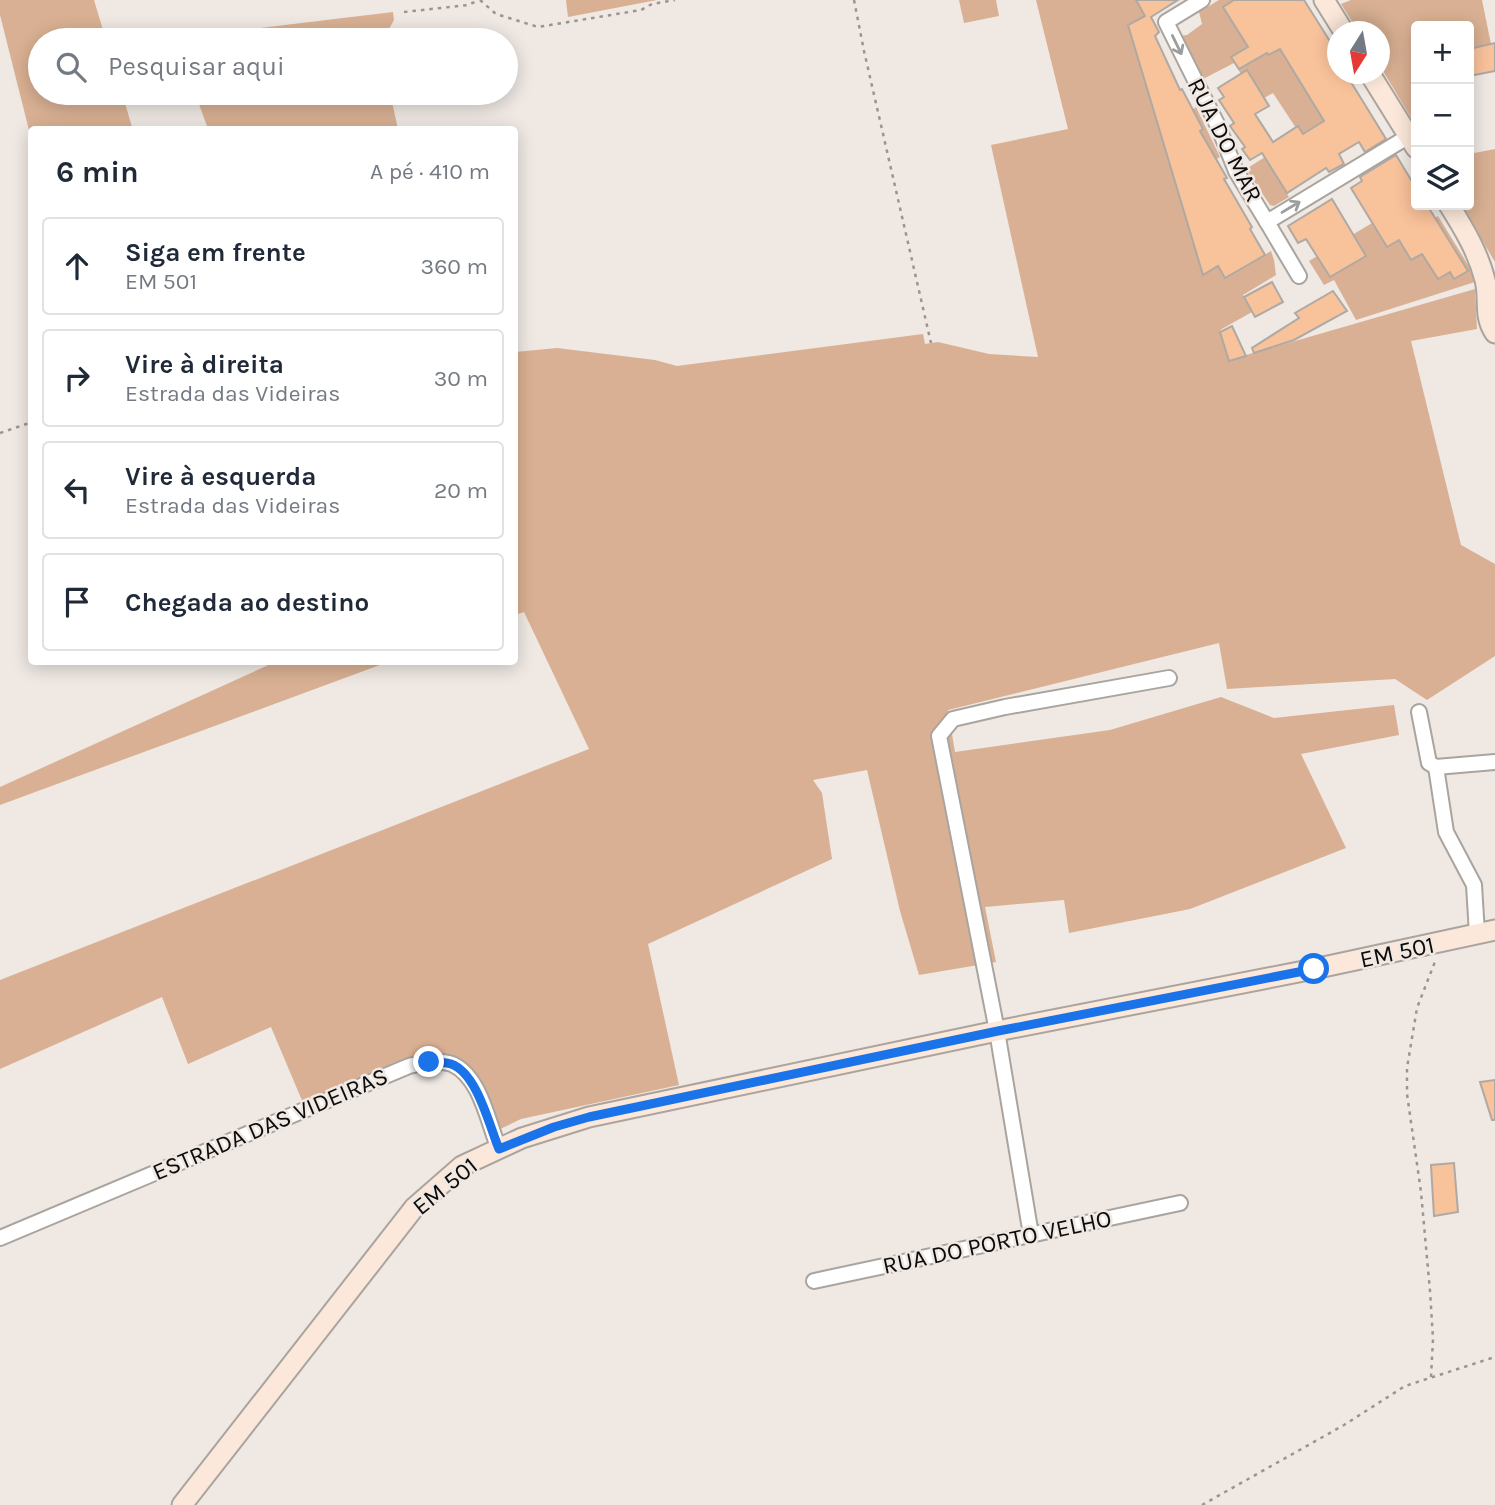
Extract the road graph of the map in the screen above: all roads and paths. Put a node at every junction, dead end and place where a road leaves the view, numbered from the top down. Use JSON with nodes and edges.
{"nodes":[{"id":1,"x":480,"y":0,"type":"edge"},
{"id":2,"x":675,"y":0,"type":"edge"},
{"id":3,"x":854,"y":0,"type":"edge"},
{"id":4,"x":1202,"y":0,"type":"edge"},
{"id":5,"x":1324,"y":0,"type":"edge"},
{"id":6,"x":404,"y":12,"type":"dead end"},
{"id":7,"x":1337,"y":21,"type":"edge"},
{"id":8,"x":1376,"y":84,"type":"edge"},
{"id":9,"x":1411,"y":139,"type":"edge"},
{"id":10,"x":1411,"y":143,"type":"edge"},
{"id":11,"x":1452,"y":210,"type":"edge"},
{"id":12,"x":1267,"y":222,"type":"junction"},
{"id":13,"x":1477,"y":252,"type":"junction"},
{"id":14,"x":1495,"y":267,"type":"edge"},
{"id":15,"x":1300,"y":276,"type":"dead end"},
{"id":16,"x":1492,"y":296,"type":"edge"},
{"id":17,"x":1495,"y":333,"type":"edge"},
{"id":18,"x":931,"y":343,"type":"dead end"},
{"id":19,"x":28,"y":423,"type":"edge"},
{"id":20,"x":0,"y":433,"type":"edge"},
{"id":21,"x":1169,"y":678,"type":"dead end"},
{"id":22,"x":1419,"y":712,"type":"dead end"},
{"id":23,"x":1495,"y":762,"type":"edge"},
{"id":24,"x":1436,"y":767,"type":"junction"},
{"id":25,"x":1486,"y":932,"type":"edge"},
{"id":26,"x":1443,"y":942,"type":"junction"},
{"id":27,"x":998,"y":1031,"type":"junction"},
{"id":28,"x":499,"y":1149,"type":"junction"},
{"id":29,"x":1180,"y":1203,"type":"dead end"},
{"id":30,"x":1031,"y":1235,"type":"junction"},
{"id":31,"x":0,"y":1238,"type":"edge"},
{"id":32,"x":814,"y":1281,"type":"dead end"},
{"id":33,"x":1495,"y":1357,"type":"edge"},
{"id":34,"x":1431,"y":1377,"type":"junction"},
{"id":35,"x":182,"y":1505,"type":"edge"},
{"id":36,"x":1202,"y":1505,"type":"edge"}],
"edges":[{"from":1,"to":2,"type":"path"},
{"from":1,"to":6,"type":"path"},
{"from":3,"to":18,"type":"path"},
{"from":4,"to":12,"type":"street","name":"RUA DO MAR","one_way":true},
{"from":5,"to":7,"type":"main road"},
{"from":8,"to":9,"type":"main road"},
{"from":12,"to":10,"type":"street","name":"RUA DO MAR","one_way":true},
{"from":11,"to":13,"type":"main road"},
{"from":12,"to":15,"type":"street"},
{"from":13,"to":14,"type":"main road"},
{"from":13,"to":16,"type":"main road"},
{"from":16,"to":17,"type":"main road"},
{"from":19,"to":20,"type":"path"},
{"from":21,"to":27,"type":"street"},
{"from":22,"to":24,"type":"street"},
{"from":23,"to":24,"type":"street"},
{"from":24,"to":25,"type":"street"},
{"from":25,"to":26,"type":"main road","name":"EM 501","number":"EM 501"},
{"from":26,"to":27,"type":"main road","name":"EM 501","number":"EM 501"},
{"from":26,"to":34,"type":"path"},
{"from":27,"to":28,"type":"main road","name":"EM 501","number":"EM 501"},
{"from":27,"to":30,"type":"street"},
{"from":28,"to":31,"type":"street","name":"ESTRADA DAS VIDEIRAS"},
{"from":28,"to":35,"type":"main road","name":"EM 501","number":"EM 501"},
{"from":29,"to":30,"type":"street","name":"RUA DO PORTO VELHO"},
{"from":30,"to":32,"type":"street","name":"RUA DO PORTO VELHO"},
{"from":33,"to":34,"type":"path"},
{"from":34,"to":36,"type":"path"}]}
